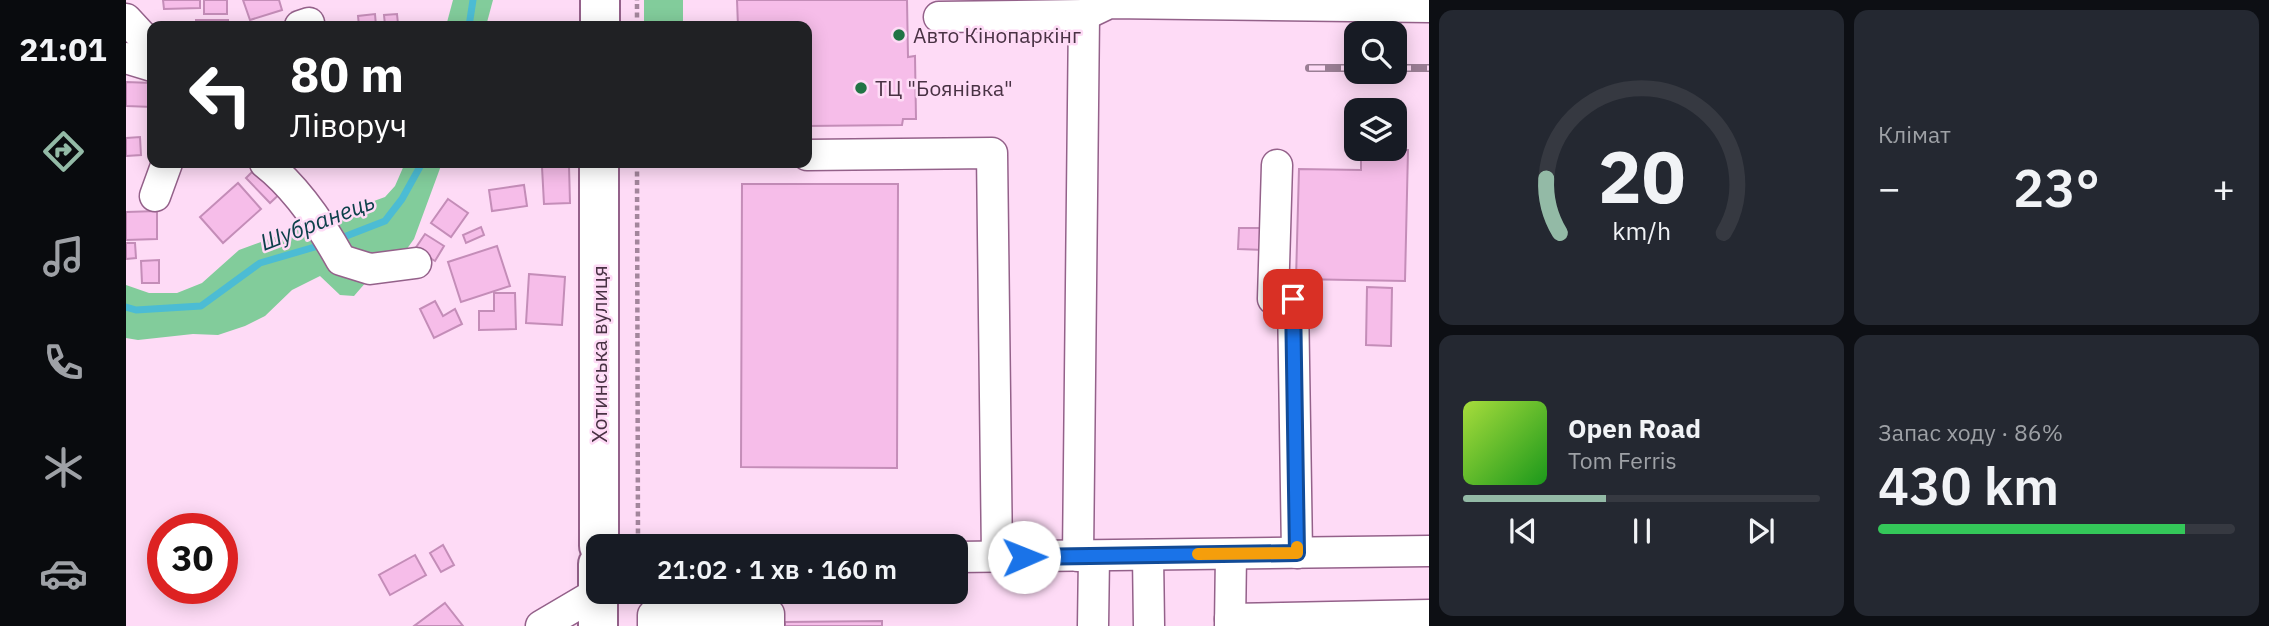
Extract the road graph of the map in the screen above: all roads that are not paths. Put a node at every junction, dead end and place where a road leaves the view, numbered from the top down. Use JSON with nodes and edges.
{"nodes":[{"id":1,"x":600,"y":0,"type":"edge"},
{"id":2,"x":1187,"y":2,"type":"edge"},
{"id":3,"x":1429,"y":6,"type":"edge"},
{"id":4,"x":1084,"y":15,"type":"junction"},
{"id":5,"x":939,"y":17,"type":"dead end"},
{"id":6,"x":126,"y":19,"type":"edge"},
{"id":7,"x":600,"y":21,"type":"edge"},
{"id":8,"x":147,"y":42,"type":"edge"},
{"id":9,"x":126,"y":58,"type":"edge"},
{"id":10,"x":147,"y":64,"type":"edge"},
{"id":11,"x":812,"y":155,"type":"edge"},
{"id":12,"x":1277,"y":165,"type":"dead end"},
{"id":13,"x":165,"y":168,"type":"edge"},
{"id":14,"x":272,"y":168,"type":"edge"},
{"id":15,"x":599,"y":168,"type":"edge"},
{"id":16,"x":155,"y":196,"type":"dead end"},
{"id":17,"x":416,"y":263,"type":"dead end"},
{"id":18,"x":599,"y":534,"type":"edge"},
{"id":19,"x":1429,"y":551,"type":"edge"},
{"id":20,"x":1297,"y":553,"type":"junction"},
{"id":21,"x":1231,"y":554,"type":"junction"},
{"id":22,"x":1148,"y":555,"type":"junction"},
{"id":23,"x":1086,"y":556,"type":"junction"},
{"id":24,"x":968,"y":557,"type":"edge"},
{"id":25,"x":997,"y":557,"type":"junction"},
{"id":26,"x":586,"y":601,"type":"edge"},
{"id":27,"x":692,"y":604,"type":"edge"},
{"id":28,"x":702,"y":604,"type":"edge"},
{"id":29,"x":1429,"y":615,"type":"edge"},
{"id":30,"x":1230,"y":622,"type":"edge"},
{"id":31,"x":541,"y":626,"type":"edge"},
{"id":32,"x":653,"y":626,"type":"edge"},
{"id":33,"x":769,"y":626,"type":"edge"},
{"id":34,"x":1093,"y":626,"type":"edge"},
{"id":35,"x":1149,"y":626,"type":"edge"}],
"edges":[{"from":1,"to":7,"type":"highway"},
{"from":2,"to":3,"type":"street"},
{"from":2,"to":4,"type":"street"},
{"from":4,"to":5,"type":"street"},
{"from":4,"to":23,"type":"street"},
{"from":6,"to":8,"type":"street"},
{"from":9,"to":10,"type":"street"},
{"from":11,"to":25,"type":"street"},
{"from":12,"to":20,"type":"street"},
{"from":13,"to":16,"type":"street"},
{"from":14,"to":17,"type":"street"},
{"from":15,"to":18,"type":"highway","name":"Хотинська вулиця"},
{"from":19,"to":20,"type":"street"},
{"from":20,"to":21,"type":"street"},
{"from":21,"to":22,"type":"street"},
{"from":21,"to":30,"type":"street"},
{"from":22,"to":23,"type":"street"},
{"from":22,"to":35,"type":"street"},
{"from":23,"to":25,"type":"street"},
{"from":23,"to":34,"type":"street"},
{"from":24,"to":25,"type":"street"},
{"from":26,"to":31,"type":"street"},
{"from":27,"to":32,"type":"street"},
{"from":28,"to":33,"type":"street"},
{"from":29,"to":30,"type":"street"}]}
